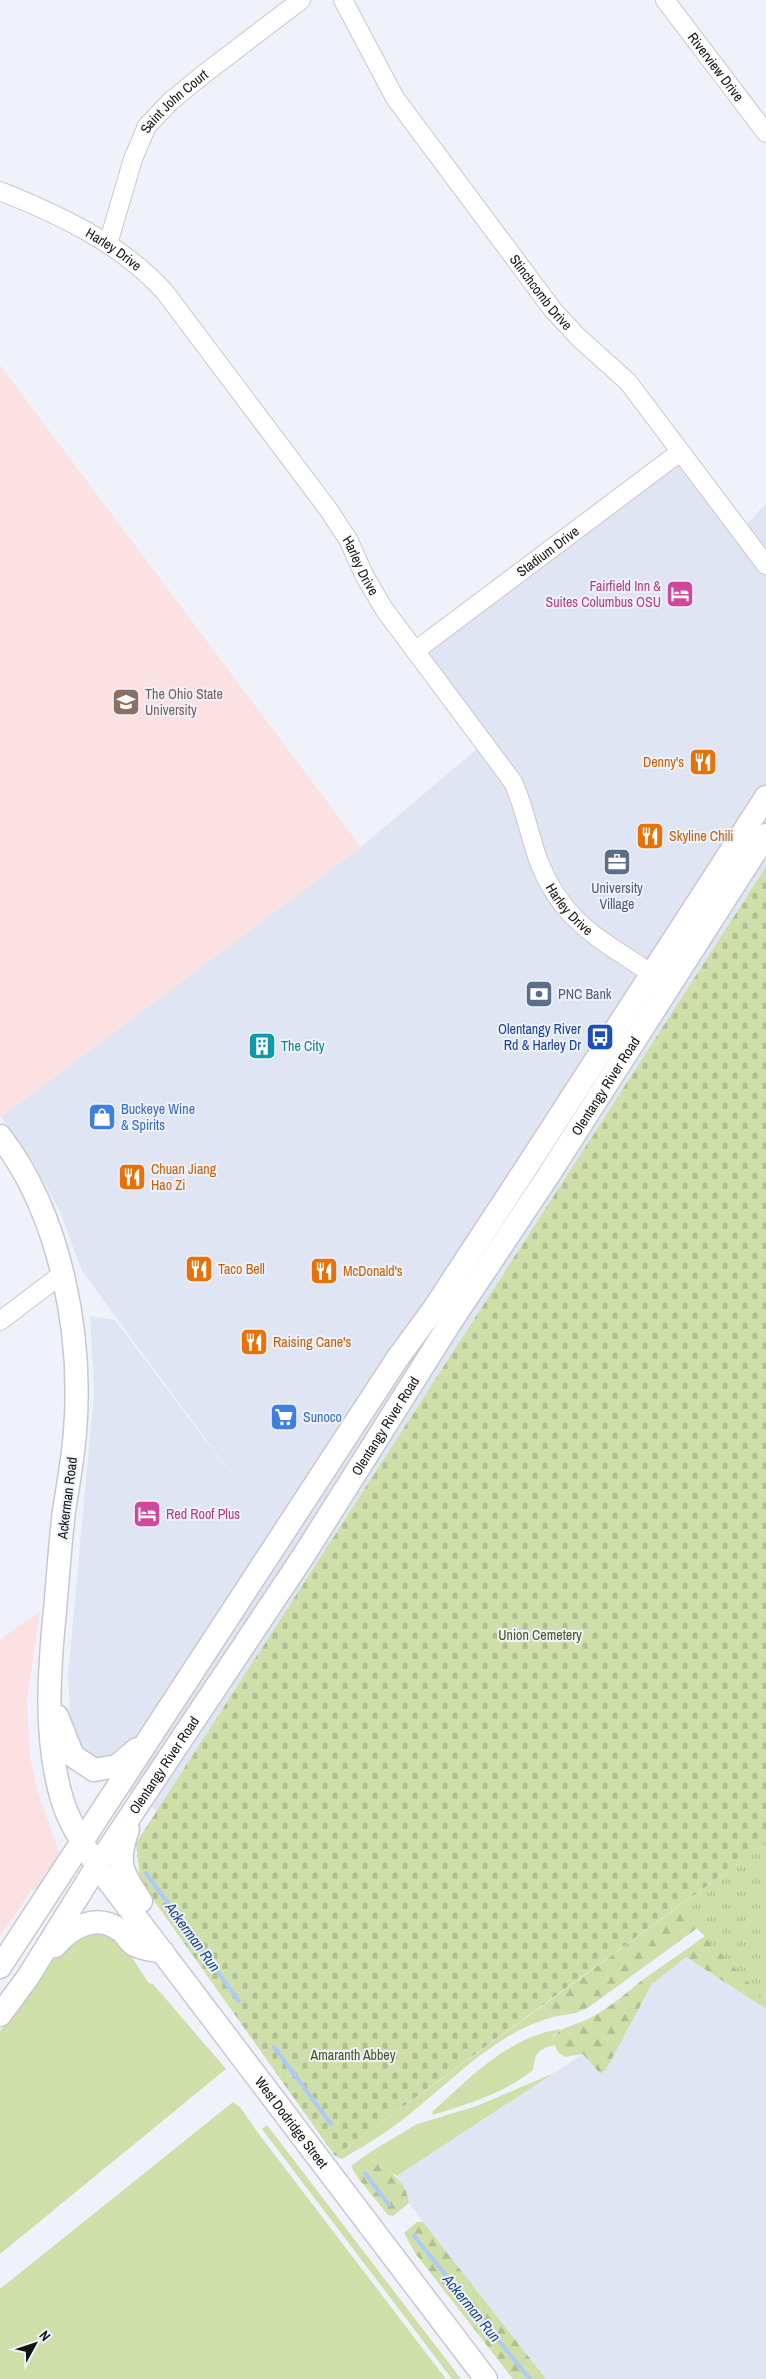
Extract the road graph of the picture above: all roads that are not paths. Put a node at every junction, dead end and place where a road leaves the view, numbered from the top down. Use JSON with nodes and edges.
{"nodes":[{"id":1,"x":301,"y":0,"type":"edge"},
{"id":2,"x":343,"y":0,"type":"edge"},
{"id":3,"x":665,"y":0,"type":"edge"},
{"id":4,"x":766,"y":133,"type":"edge"},
{"id":5,"x":0,"y":191,"type":"edge"},
{"id":6,"x":108,"y":244,"type":"junction"},
{"id":7,"x":680,"y":452,"type":"junction"},
{"id":8,"x":766,"y":565,"type":"edge"},
{"id":9,"x":415,"y":651,"type":"junction"},
{"id":10,"x":766,"y":797,"type":"edge"},
{"id":11,"x":766,"y":835,"type":"edge"},
{"id":12,"x":660,"y":979,"type":"junction"},
{"id":13,"x":0,"y":1136,"type":"edge"},
{"id":14,"x":62,"y":1274,"type":"junction"},
{"id":15,"x":0,"y":1321,"type":"edge"},
{"id":16,"x":50,"y":1696,"type":"junction"},
{"id":17,"x":155,"y":1731,"type":"junction"},
{"id":18,"x":135,"y":1809,"type":"junction"},
{"id":19,"x":81,"y":1841,"type":"junction"},
{"id":20,"x":97,"y":1866,"type":"junction"},
{"id":21,"x":163,"y":1952,"type":"junction"},
{"id":22,"x":0,"y":1967,"type":"edge"},
{"id":23,"x":28,"y":1977,"type":"junction"},
{"id":24,"x":191,"y":1990,"type":"junction"},
{"id":25,"x":0,"y":2015,"type":"edge"},
{"id":26,"x":486,"y":2379,"type":"edge"}],
"edges":[{"from":1,"to":6,"type":"street","name":"Saint John Court"},
{"from":2,"to":7,"type":"street","name":"Stinchcomb Drive"},
{"from":3,"to":4,"type":"street","name":"Riverview Drive"},
{"from":5,"to":6,"type":"street","name":"Harley Drive"},
{"from":6,"to":9,"type":"street","name":"Harley Drive"},
{"from":7,"to":8,"type":"street","name":"Stinchcomb Drive"},
{"from":7,"to":9,"type":"street","name":"Stadium Drive"},
{"from":9,"to":12,"type":"street","name":"Harley Drive"},
{"from":10,"to":12,"type":"main road","name":"Olentangy River Road"},
{"from":11,"to":12,"type":"main road","name":"Olentangy River Road"},
{"from":12,"to":17,"type":"main road","name":"Olentangy River Road"},
{"from":12,"to":18,"type":"main road","name":"Olentangy River Road"},
{"from":13,"to":14,"type":"main road","name":"Ackerman Road"},
{"from":14,"to":15,"type":"street"},
{"from":14,"to":16,"type":"main road","name":"Ackerman Road"},
{"from":16,"to":17,"type":"main road"},
{"from":16,"to":19,"type":"main road","name":"Ackerman Road"},
{"from":17,"to":19,"type":"main road","name":"Olentangy River Road"},
{"from":18,"to":20,"type":"main road","name":"Olentangy River Road"},
{"from":18,"to":24,"type":"main road"},
{"from":19,"to":20,"type":"main road","name":"Ackerman Road"},
{"from":19,"to":22,"type":"main road","name":"Olentangy River Road"},
{"from":20,"to":21,"type":"main road","name":"West Dodridge Street"},
{"from":20,"to":23,"type":"main road","name":"Olentangy River Road"},
{"from":21,"to":23,"type":"main road"},
{"from":21,"to":24,"type":"main road","name":"West Dodridge Street"},
{"from":23,"to":25,"type":"main road","name":"Olentangy River Road"},
{"from":24,"to":26,"type":"main road","name":"West Dodridge Street"}]}
